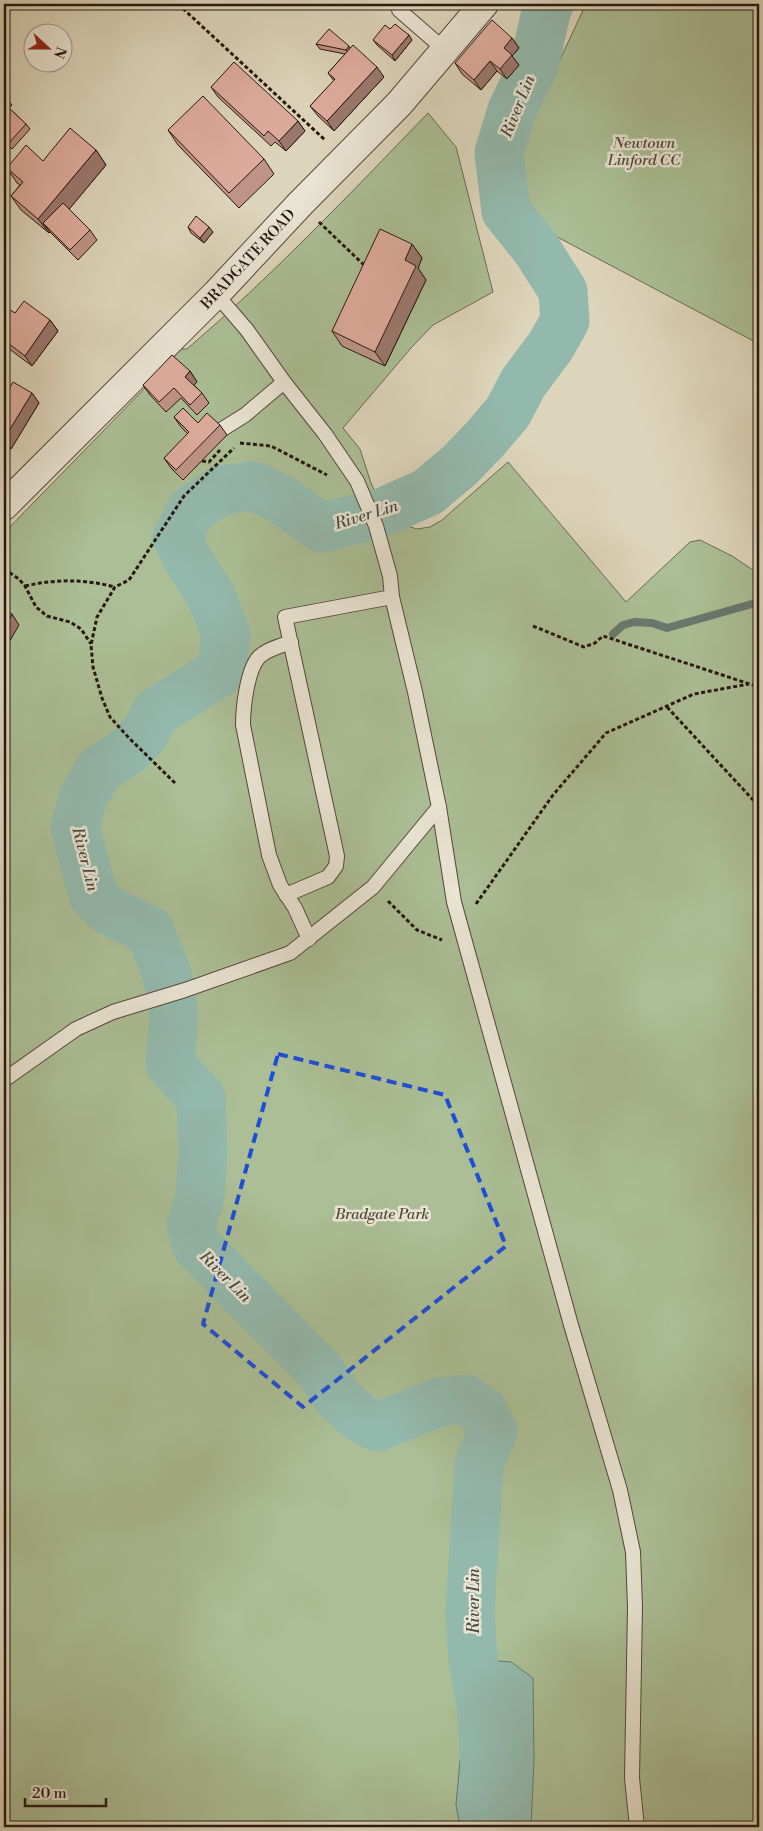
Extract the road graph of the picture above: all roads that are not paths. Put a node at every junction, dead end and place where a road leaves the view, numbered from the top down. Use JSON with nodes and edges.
{"nodes":[{"id":1,"x":484,"y":4,"type":"edge"},
{"id":2,"x":397,"y":6,"type":"edge"},
{"id":3,"x":445,"y":50,"type":"junction"},
{"id":4,"x":216,"y":294,"type":"junction"},
{"id":5,"x":284,"y":382,"type":"junction"},
{"id":6,"x":221,"y":430,"type":"edge"},
{"id":7,"x":4,"y":506,"type":"edge"},
{"id":8,"x":392,"y":597,"type":"junction"},
{"id":9,"x":291,"y":642,"type":"junction"},
{"id":10,"x":439,"y":807,"type":"junction"},
{"id":11,"x":286,"y":894,"type":"junction"},
{"id":12,"x":309,"y":939,"type":"junction"},
{"id":13,"x":4,"y":1080,"type":"edge"},
{"id":14,"x":637,"y":1827,"type":"edge"}],
"edges":[{"from":1,"to":3,"type":"street","name":"BRADGATE ROAD"},
{"from":2,"to":3,"type":"lane"},
{"from":3,"to":4,"type":"street","name":"BRADGATE ROAD"},
{"from":4,"to":5,"type":"lane"},
{"from":4,"to":7,"type":"street","name":"BRADGATE ROAD"},
{"from":5,"to":6,"type":"lane"},
{"from":5,"to":8,"type":"lane"},
{"from":8,"to":9,"type":"lane"},
{"from":8,"to":10,"type":"lane"},
{"from":9,"to":11,"type":"lane"},
{"from":9,"to":11,"type":"lane"},
{"from":10,"to":12,"type":"lane"},
{"from":10,"to":14,"type":"lane"},
{"from":11,"to":12,"type":"lane"},
{"from":12,"to":13,"type":"lane"}]}
